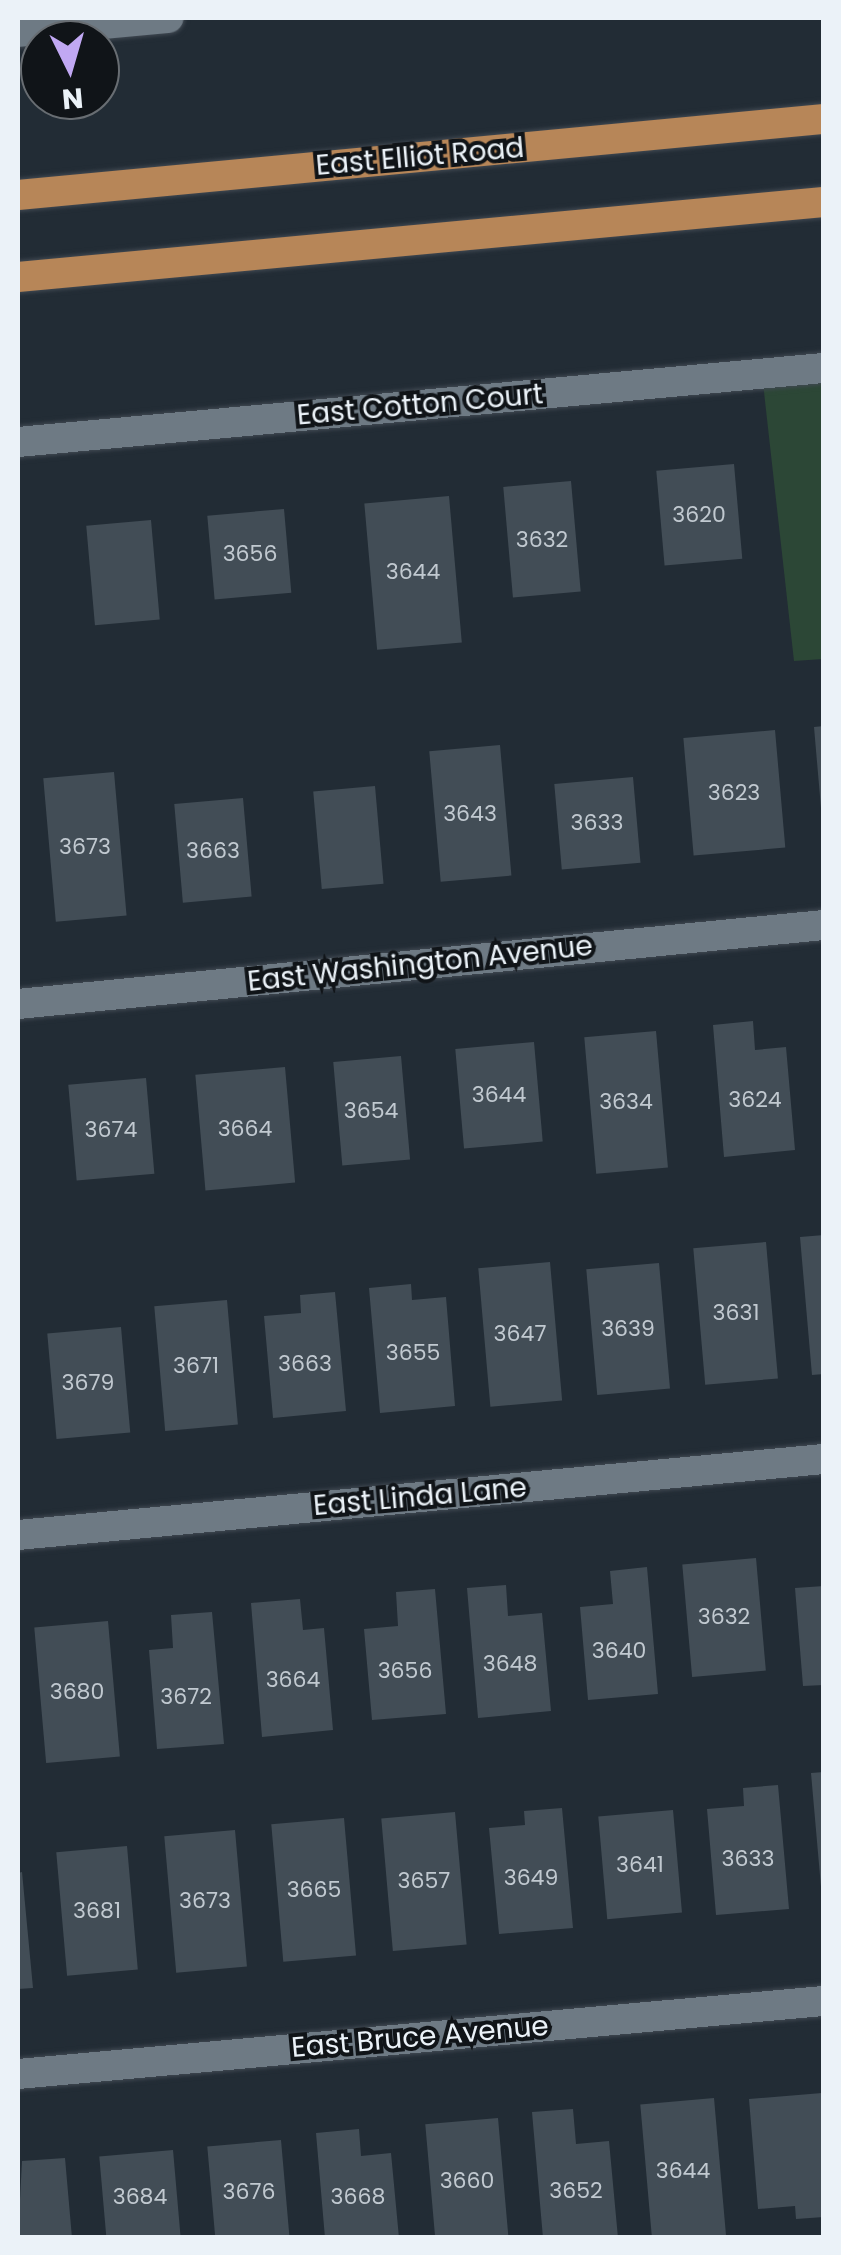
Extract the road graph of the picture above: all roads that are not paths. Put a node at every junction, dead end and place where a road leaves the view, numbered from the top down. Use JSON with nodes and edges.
{"nodes":[{"id":1,"x":168,"y":18,"type":"edge"},
{"id":2,"x":18,"y":32,"type":"edge"},
{"id":3,"x":824,"y":120,"type":"edge"},
{"id":4,"x":18,"y":196,"type":"edge"},
{"id":5,"x":824,"y":202,"type":"edge"},
{"id":6,"x":18,"y":277,"type":"edge"},
{"id":7,"x":824,"y":368,"type":"edge"},
{"id":8,"x":18,"y":442,"type":"edge"},
{"id":9,"x":824,"y":925,"type":"edge"},
{"id":10,"x":18,"y":1004,"type":"edge"},
{"id":11,"x":824,"y":1459,"type":"edge"},
{"id":12,"x":18,"y":1535,"type":"edge"},
{"id":13,"x":824,"y":2001,"type":"edge"},
{"id":14,"x":18,"y":2074,"type":"edge"}],
"edges":[{"from":1,"to":2,"type":"street"},
{"from":3,"to":4,"type":"main road","name":"East Elliot Road"},
{"from":5,"to":6,"type":"main road"},
{"from":7,"to":8,"type":"street","name":"East Cotton Court"},
{"from":9,"to":10,"type":"street","name":"East Washington Avenue"},
{"from":11,"to":12,"type":"street","name":"East Linda Lane"},
{"from":13,"to":14,"type":"street","name":"East Bruce Avenue"}]}
